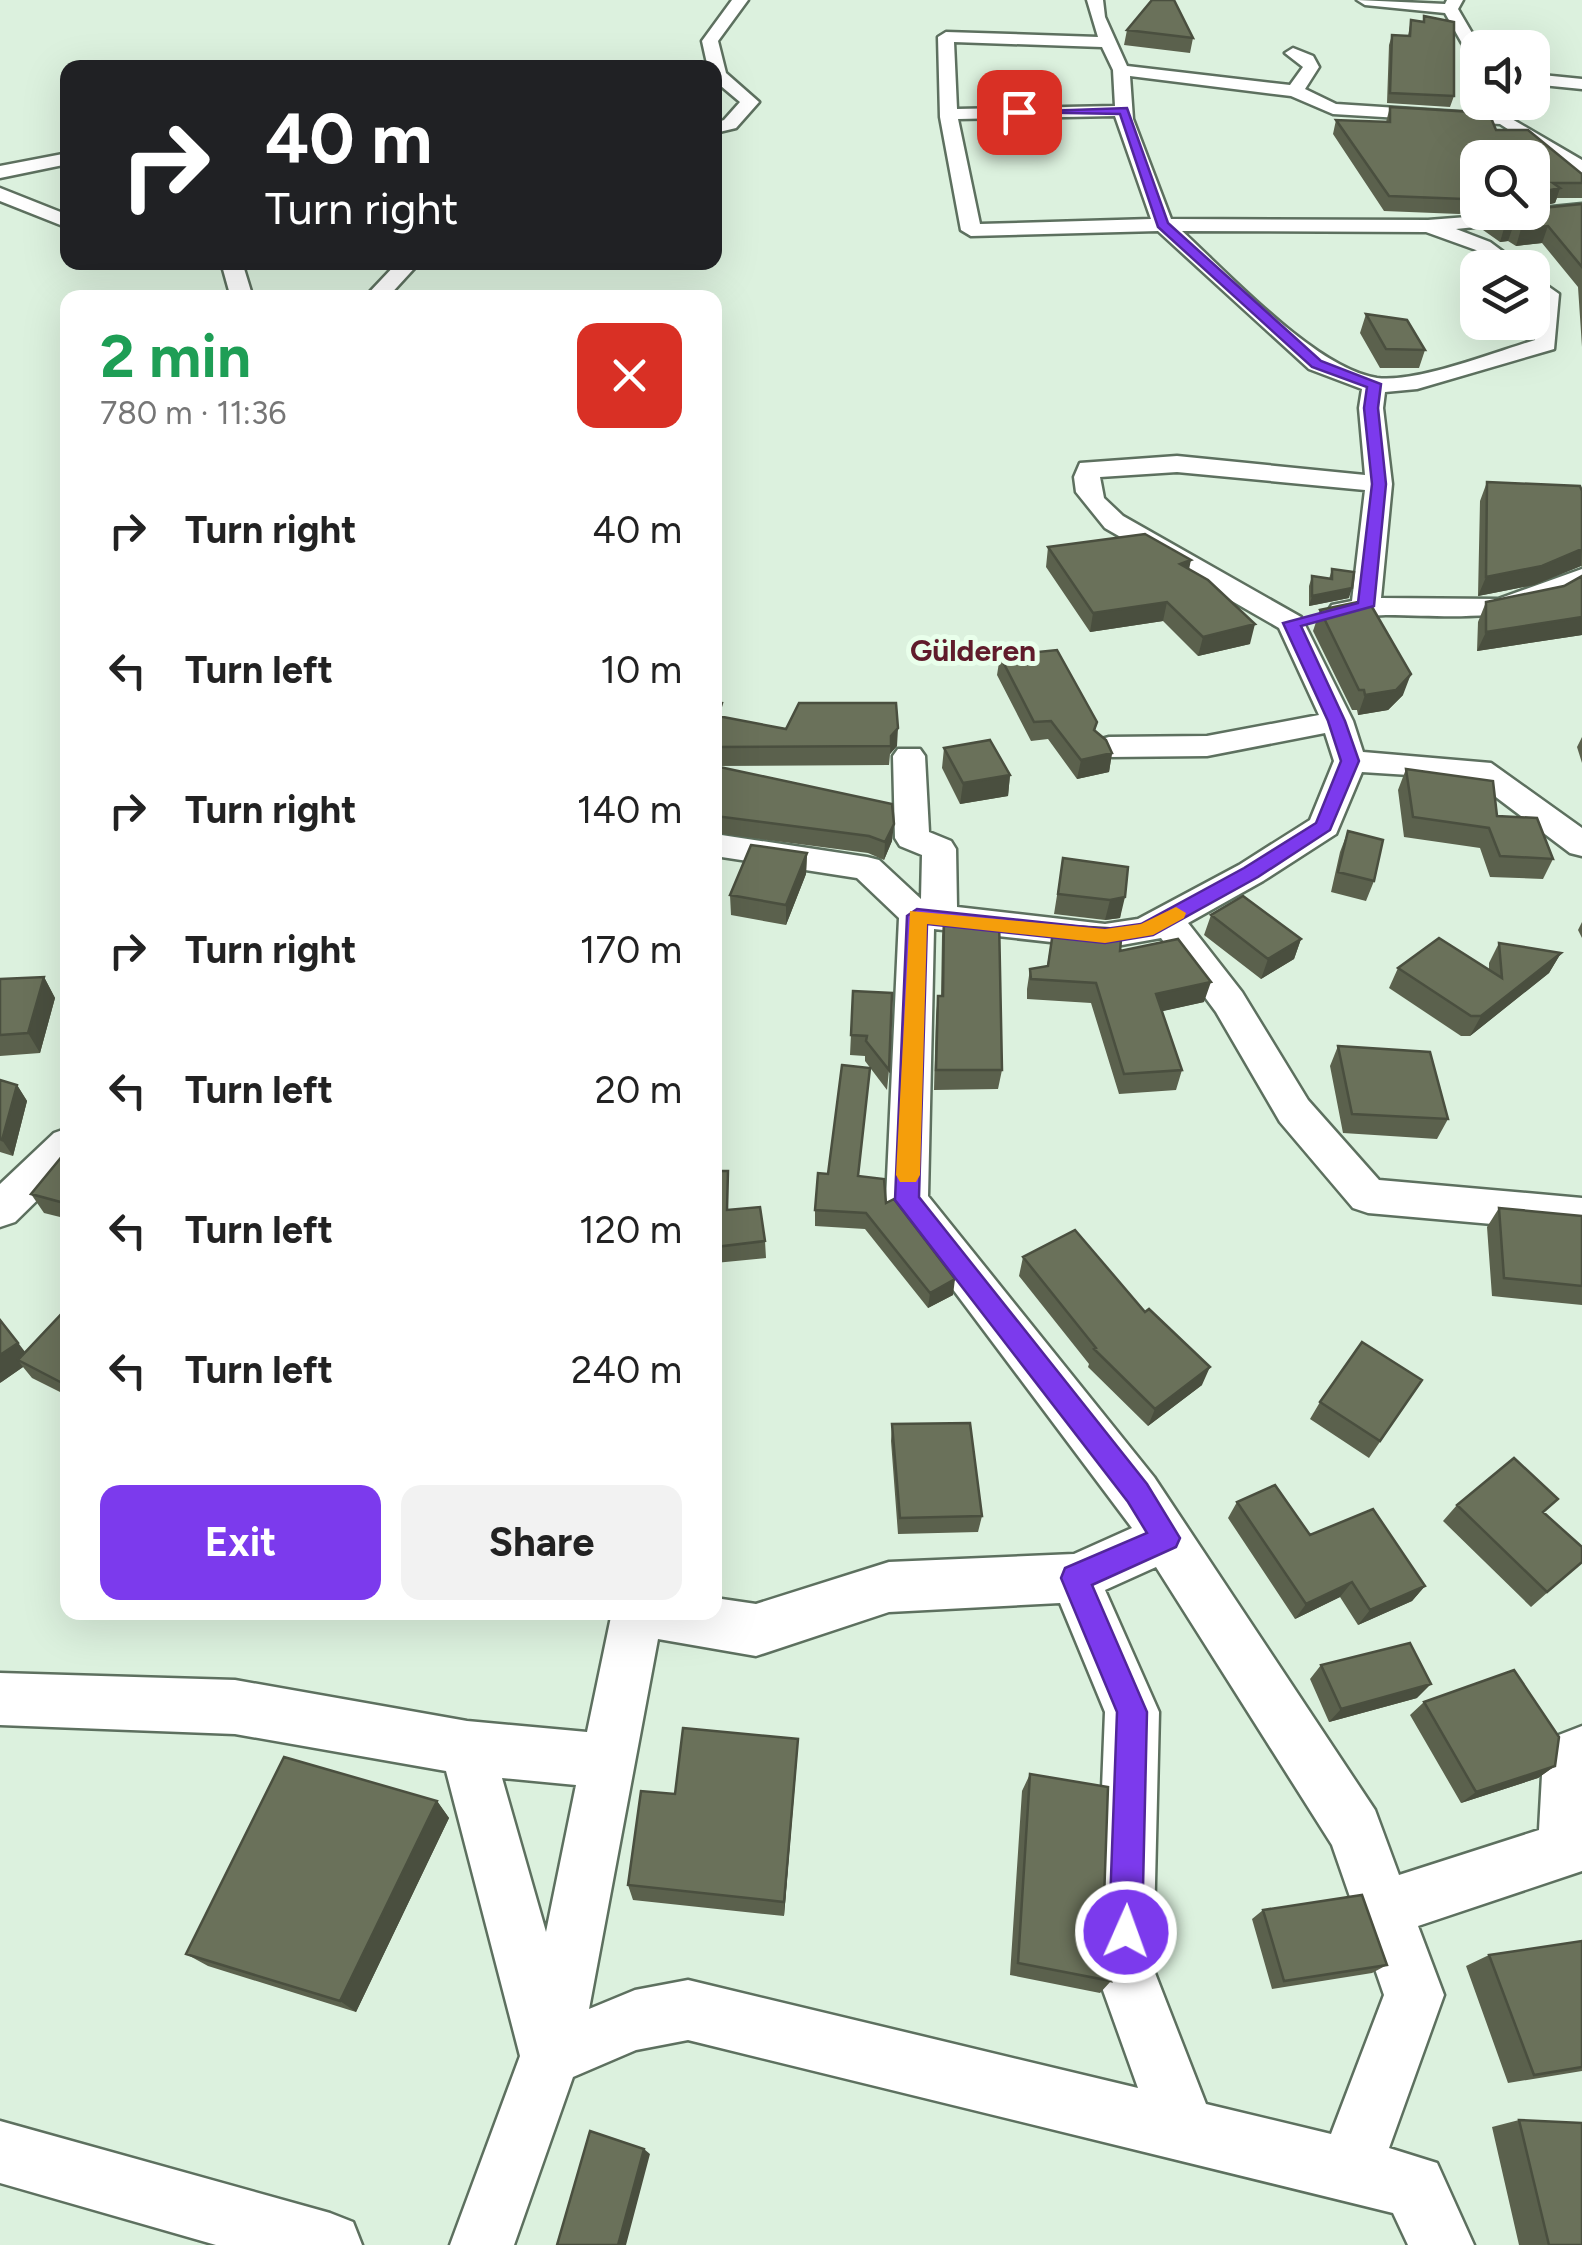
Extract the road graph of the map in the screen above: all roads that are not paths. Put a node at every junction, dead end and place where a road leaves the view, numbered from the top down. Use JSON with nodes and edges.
{"nodes":[{"id":1,"x":740,"y":0,"type":"edge"},
{"id":2,"x":1095,"y":0,"type":"edge"},
{"id":3,"x":1364,"y":0,"type":"edge"},
{"id":4,"x":1452,"y":4,"type":"edge"},
{"id":5,"x":1464,"y":30,"type":"edge"},
{"id":6,"x":1108,"y":42,"type":"junction"},
{"id":7,"x":1293,"y":54,"type":"dead end"},
{"id":8,"x":715,"y":60,"type":"edge"},
{"id":9,"x":1120,"y":70,"type":"junction"},
{"id":10,"x":722,"y":78,"type":"edge"},
{"id":11,"x":1550,"y":81,"type":"edge"},
{"id":12,"x":1582,"y":84,"type":"edge"},
{"id":13,"x":1295,"y":91,"type":"junction"},
{"id":14,"x":1124,"y":110,"type":"junction"},
{"id":15,"x":1460,"y":110,"type":"edge"},
{"id":16,"x":949,"y":114,"type":"junction"},
{"id":17,"x":1507,"y":120,"type":"edge"},
{"id":18,"x":722,"y":126,"type":"edge"},
{"id":19,"x":60,"y":160,"type":"edge"},
{"id":20,"x":1582,"y":168,"type":"edge"},
{"id":21,"x":0,"y":172,"type":"edge"},
{"id":22,"x":0,"y":194,"type":"edge"},
{"id":23,"x":1582,"y":210,"type":"edge"},
{"id":24,"x":60,"y":219,"type":"edge"},
{"id":25,"x":1162,"y":225,"type":"junction"},
{"id":26,"x":1428,"y":226,"type":"junction"},
{"id":27,"x":1489,"y":250,"type":"edge"},
{"id":28,"x":402,"y":270,"type":"edge"},
{"id":29,"x":382,"y":290,"type":"edge"},
{"id":30,"x":1546,"y":340,"type":"edge"},
{"id":31,"x":1374,"y":384,"type":"junction"},
{"id":32,"x":1379,"y":484,"type":"junction"},
{"id":33,"x":1582,"y":578,"type":"edge"},
{"id":34,"x":1525,"y":600,"type":"junction"},
{"id":35,"x":1366,"y":606,"type":"junction"},
{"id":36,"x":1567,"y":615,"type":"edge"},
{"id":37,"x":1291,"y":623,"type":"junction"},
{"id":38,"x":1336,"y":721,"type":"junction"},
{"id":39,"x":1109,"y":747,"type":"edge"},
{"id":40,"x":908,"y":756,"type":"dead end"},
{"id":41,"x":1350,"y":761,"type":"junction"},
{"id":42,"x":1565,"y":819,"type":"edge"},
{"id":43,"x":1582,"y":845,"type":"edge"},
{"id":44,"x":722,"y":846,"type":"edge"},
{"id":45,"x":928,"y":916,"type":"junction"},
{"id":46,"x":1166,"y":919,"type":"junction"},
{"id":47,"x":60,"y":1152,"type":"edge"},
{"id":48,"x":0,"y":1210,"type":"edge"},
{"id":49,"x":1582,"y":1215,"type":"edge"},
{"id":50,"x":1166,"y":1538,"type":"junction"},
{"id":51,"x":1075,"y":1578,"type":"junction"},
{"id":52,"x":636,"y":1620,"type":"edge"},
{"id":53,"x":695,"y":1620,"type":"edge"},
{"id":54,"x":0,"y":1700,"type":"edge"},
{"id":55,"x":467,"y":1748,"type":"junction"},
{"id":56,"x":1582,"y":1753,"type":"edge"},
{"id":57,"x":608,"y":1760,"type":"junction"},
{"id":58,"x":1382,"y":1909,"type":"junction"},
{"id":59,"x":550,"y":2056,"type":"junction"},
{"id":60,"x":1185,"y":2132,"type":"junction"},
{"id":61,"x":0,"y":2152,"type":"edge"},
{"id":62,"x":1349,"y":2171,"type":"junction"},
{"id":63,"x":330,"y":2245,"type":"edge"},
{"id":64,"x":482,"y":2245,"type":"edge"},
{"id":65,"x":1442,"y":2245,"type":"edge"}],
"edges":[{"from":1,"to":8,"type":"street"},
{"from":2,"to":6,"type":"street"},
{"from":3,"to":4,"type":"street"},
{"from":4,"to":5,"type":"street"},
{"from":6,"to":9,"type":"street"},
{"from":6,"to":16,"type":"street"},
{"from":7,"to":13,"type":"street"},
{"from":9,"to":13,"type":"street"},
{"from":9,"to":14,"type":"street"},
{"from":10,"to":18,"type":"street"},
{"from":11,"to":12,"type":"street"},
{"from":13,"to":15,"type":"street"},
{"from":14,"to":16,"type":"street"},
{"from":14,"to":25,"type":"street"},
{"from":16,"to":25,"type":"street"},
{"from":17,"to":20,"type":"street"},
{"from":19,"to":21,"type":"street"},
{"from":22,"to":24,"type":"street"},
{"from":23,"to":26,"type":"street"},
{"from":25,"to":26,"type":"street"},
{"from":25,"to":31,"type":"street"},
{"from":26,"to":27,"type":"street"},
{"from":28,"to":29,"type":"street"},
{"from":30,"to":31,"type":"street"},
{"from":31,"to":32,"type":"street"},
{"from":32,"to":35,"type":"street"},
{"from":32,"to":37,"type":"street"},
{"from":33,"to":34,"type":"street"},
{"from":34,"to":35,"type":"street"},
{"from":34,"to":36,"type":"street"},
{"from":35,"to":37,"type":"street"},
{"from":37,"to":38,"type":"street"},
{"from":38,"to":39,"type":"street"},
{"from":38,"to":41,"type":"street"},
{"from":40,"to":45,"type":"street"},
{"from":41,"to":42,"type":"street"},
{"from":41,"to":46,"type":"street"},
{"from":42,"to":43,"type":"street"},
{"from":44,"to":45,"type":"street"},
{"from":45,"to":46,"type":"street"},
{"from":45,"to":50,"type":"street"},
{"from":46,"to":49,"type":"street"},
{"from":47,"to":48,"type":"street"},
{"from":50,"to":51,"type":"street"},
{"from":50,"to":58,"type":"street"},
{"from":51,"to":53,"type":"street"},
{"from":51,"to":60,"type":"street"},
{"from":52,"to":57,"type":"street"},
{"from":54,"to":55,"type":"street"},
{"from":55,"to":57,"type":"street"},
{"from":55,"to":59,"type":"street"},
{"from":56,"to":58,"type":"street"},
{"from":57,"to":59,"type":"street"},
{"from":58,"to":62,"type":"street"},
{"from":59,"to":60,"type":"street"},
{"from":59,"to":64,"type":"street"},
{"from":60,"to":62,"type":"street"},
{"from":61,"to":63,"type":"street"},
{"from":62,"to":65,"type":"street"}]}
